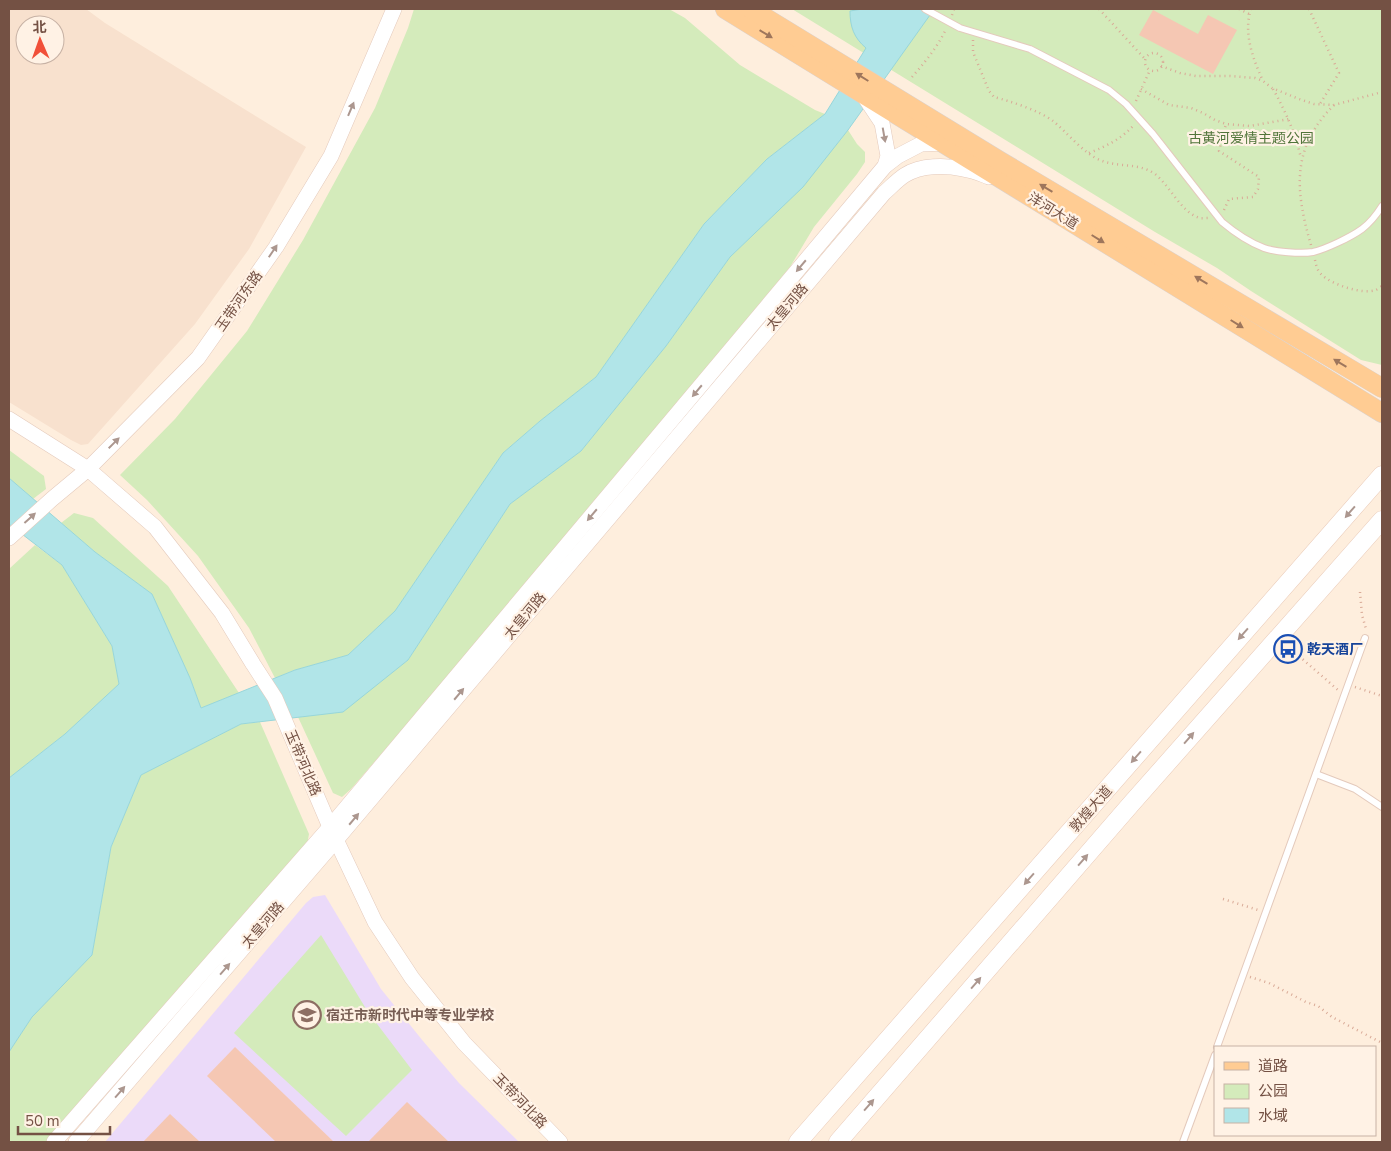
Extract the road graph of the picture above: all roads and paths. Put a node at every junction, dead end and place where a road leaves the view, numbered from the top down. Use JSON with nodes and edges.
{"nodes":[{"id":1,"x":394,"y":9,"type":"edge"},
{"id":2,"x":725,"y":9,"type":"edge"},
{"id":3,"x":751,"y":9,"type":"edge"},
{"id":4,"x":925,"y":9,"type":"edge"},
{"id":5,"x":954,"y":9,"type":"edge"},
{"id":6,"x":1099,"y":9,"type":"edge"},
{"id":7,"x":1239,"y":9,"type":"edge"},
{"id":8,"x":1251,"y":9,"type":"edge"},
{"id":9,"x":1309,"y":9,"type":"edge"},
{"id":10,"x":1249,"y":14,"type":"junction"},
{"id":11,"x":949,"y":22,"type":"junction"},
{"id":12,"x":972,"y":31,"type":"junction"},
{"id":13,"x":1145,"y":59,"type":"junction"},
{"id":14,"x":1162,"y":66,"type":"junction"},
{"id":15,"x":1150,"y":70,"type":"junction"},
{"id":16,"x":912,"y":77,"type":"dead end"},
{"id":17,"x":1263,"y":81,"type":"junction"},
{"id":18,"x":1272,"y":88,"type":"junction"},
{"id":19,"x":1141,"y":89,"type":"junction"},
{"id":20,"x":862,"y":92,"type":"junction"},
{"id":21,"x":1382,"y":92,"type":"edge"},
{"id":22,"x":1320,"y":104,"type":"junction"},
{"id":23,"x":1334,"y":105,"type":"junction"},
{"id":24,"x":1132,"y":110,"type":"junction"},
{"id":25,"x":1140,"y":119,"type":"junction"},
{"id":26,"x":1289,"y":119,"type":"junction"},
{"id":27,"x":1226,"y":124,"type":"junction"},
{"id":28,"x":932,"y":136,"type":"junction"},
{"id":29,"x":1089,"y":153,"type":"junction"},
{"id":30,"x":1301,"y":158,"type":"junction"},
{"id":31,"x":885,"y":166,"type":"junction"},
{"id":32,"x":1010,"y":185,"type":"junction"},
{"id":33,"x":884,"y":193,"type":"junction"},
{"id":34,"x":1382,"y":206,"type":"edge"},
{"id":35,"x":1217,"y":216,"type":"junction"},
{"id":36,"x":1222,"y":222,"type":"junction"},
{"id":37,"x":1313,"y":252,"type":"junction"},
{"id":38,"x":1382,"y":286,"type":"edge"},
{"id":39,"x":1382,"y":388,"type":"edge"},
{"id":40,"x":1382,"y":413,"type":"edge"},
{"id":41,"x":9,"y":419,"type":"edge"},
{"id":42,"x":88,"y":469,"type":"junction"},
{"id":43,"x":1382,"y":475,"type":"edge"},
{"id":44,"x":1382,"y":520,"type":"edge"},
{"id":45,"x":9,"y":538,"type":"edge"},
{"id":46,"x":1360,"y":592,"type":"dead end"},
{"id":47,"x":1365,"y":638,"type":"joint"},
{"id":48,"x":1299,"y":656,"type":"dead end"},
{"id":49,"x":1348,"y":685,"type":"junction"},
{"id":50,"x":1344,"y":696,"type":"junction"},
{"id":51,"x":1382,"y":696,"type":"edge"},
{"id":52,"x":1316,"y":774,"type":"junction"},
{"id":53,"x":1382,"y":806,"type":"edge"},
{"id":54,"x":333,"y":833,"type":"junction"},
{"id":55,"x":1223,"y":899,"type":"dead end"},
{"id":56,"x":1266,"y":913,"type":"junction"},
{"id":57,"x":1244,"y":975,"type":"junction"},
{"id":58,"x":1382,"y":1043,"type":"edge"},
{"id":59,"x":1218,"y":1046,"type":"edge"},
{"id":60,"x":1214,"y":1058,"type":"edge"},
{"id":61,"x":54,"y":1142,"type":"edge"},
{"id":62,"x":76,"y":1142,"type":"edge"},
{"id":63,"x":560,"y":1142,"type":"edge"},
{"id":64,"x":798,"y":1142,"type":"edge"},
{"id":65,"x":838,"y":1142,"type":"edge"},
{"id":66,"x":1183,"y":1142,"type":"edge"}],
"edges":[{"from":42,"to":1,"type":"street","name":"玉带河东路","one_way":true},
{"from":2,"to":20,"type":"main road","name":"洋河大道","one_way":true},
{"from":28,"to":3,"type":"main road","name":"洋河大道","one_way":true},
{"from":4,"to":11,"type":"lane"},
{"from":5,"to":11,"type":"path"},
{"from":6,"to":13,"type":"path"},
{"from":7,"to":10,"type":"path"},
{"from":8,"to":10,"type":"path"},
{"from":9,"to":22,"type":"path"},
{"from":10,"to":17,"type":"path"},
{"from":11,"to":12,"type":"lane"},
{"from":11,"to":16,"type":"path"},
{"from":12,"to":24,"type":"lane"},
{"from":12,"to":29,"type":"path"},
{"from":13,"to":14,"type":"path"},
{"from":13,"to":15,"type":"path"},
{"from":14,"to":15,"type":"path"},
{"from":14,"to":17,"type":"path"},
{"from":15,"to":19,"type":"path"},
{"from":17,"to":18,"type":"path"},
{"from":18,"to":22,"type":"path"},
{"from":18,"to":26,"type":"path"},
{"from":19,"to":24,"type":"path"},
{"from":19,"to":27,"type":"path"},
{"from":20,"to":28,"type":"main road","name":"洋河大道"},
{"from":20,"to":31,"type":"street","one_way":true},
{"from":21,"to":23,"type":"path"},
{"from":22,"to":23,"type":"path"},
{"from":23,"to":30,"type":"path"},
{"from":24,"to":25,"type":"lane"},
{"from":25,"to":29,"type":"path"},
{"from":25,"to":35,"type":"lane"},
{"from":26,"to":27,"type":"path"},
{"from":26,"to":30,"type":"path"},
{"from":27,"to":36,"type":"path"},
{"from":28,"to":31,"type":"street","name":"太皇河路"},
{"from":28,"to":32,"type":"main road","name":"洋河大道"},
{"from":28,"to":33,"type":"street"},
{"from":39,"to":28,"type":"main road","name":"洋河大道","one_way":true},
{"from":29,"to":35,"type":"path"},
{"from":30,"to":37,"type":"path"},
{"from":31,"to":54,"type":"street","name":"太皇河路","one_way":true},
{"from":32,"to":33,"type":"street","name":"太皇河路"},
{"from":32,"to":40,"type":"main road","name":"洋河大道","one_way":true},
{"from":54,"to":33,"type":"street","name":"太皇河路","one_way":true},
{"from":34,"to":37,"type":"lane"},
{"from":35,"to":36,"type":"lane"},
{"from":36,"to":37,"type":"lane"},
{"from":37,"to":38,"type":"path"},
{"from":41,"to":42,"type":"street","name":"玉带河北路"},
{"from":45,"to":42,"type":"street","name":"玉带河东路","one_way":true},
{"from":42,"to":54,"type":"street","name":"玉带河北路"},
{"from":43,"to":64,"type":"main road","name":"敦煌大道","one_way":true},
{"from":65,"to":44,"type":"main road","name":"敦煌大道","one_way":true},
{"from":46,"to":47,"type":"path"},
{"from":47,"to":49,"type":"lane"},
{"from":48,"to":50,"type":"path"},
{"from":49,"to":50,"type":"lane"},
{"from":49,"to":51,"type":"path"},
{"from":50,"to":52,"type":"lane"},
{"from":52,"to":53,"type":"lane"},
{"from":52,"to":56,"type":"lane"},
{"from":54,"to":61,"type":"street","name":"太皇河路"},
{"from":62,"to":54,"type":"street","name":"太皇河路","one_way":true},
{"from":54,"to":63,"type":"street","name":"玉带河北路"},
{"from":55,"to":56,"type":"path"},
{"from":56,"to":57,"type":"lane"},
{"from":57,"to":58,"type":"path"},
{"from":57,"to":59,"type":"lane"},
{"from":60,"to":66,"type":"lane"}]}
